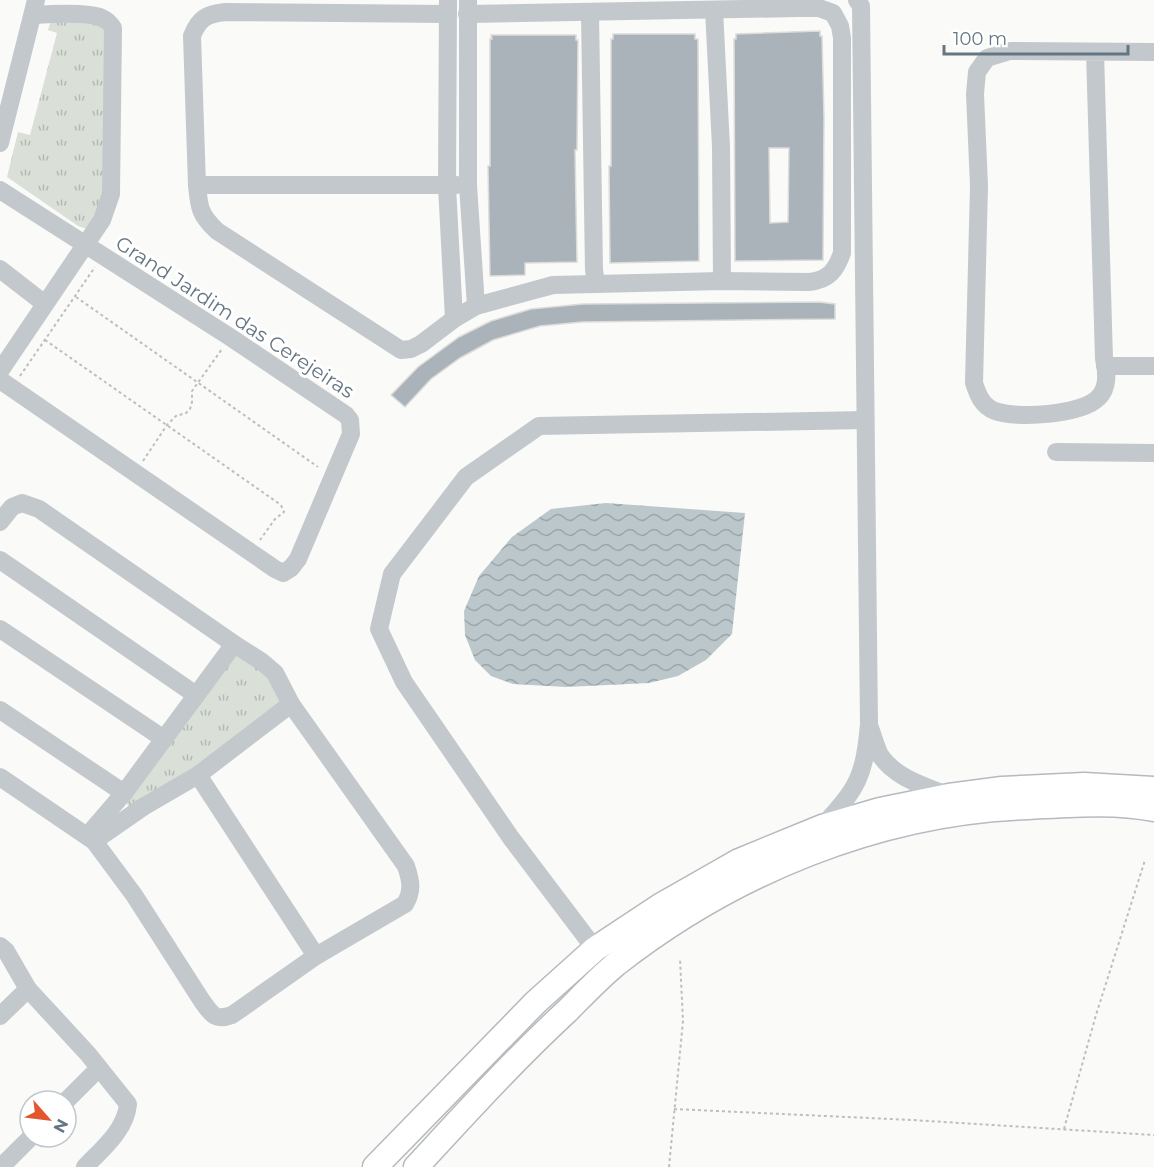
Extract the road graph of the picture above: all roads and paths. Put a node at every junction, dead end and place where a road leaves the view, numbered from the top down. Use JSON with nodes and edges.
{"nodes":[{"id":1,"x":857,"y":0,"type":"edge"},
{"id":2,"x":35,"y":7,"type":"edge"},
{"id":3,"x":448,"y":7,"type":"edge"},
{"id":4,"x":468,"y":7,"type":"edge"},
{"id":5,"x":714,"y":10,"type":"junction"},
{"id":6,"x":590,"y":13,"type":"junction"},
{"id":7,"x":1095,"y":52,"type":"junction"},
{"id":8,"x":1154,"y":52,"type":"edge"},
{"id":9,"x":447,"y":57,"type":"junction"},
{"id":10,"x":468,"y":57,"type":"junction"},
{"id":11,"x":0,"y":143,"type":"edge"},
{"id":12,"x":197,"y":185,"type":"junction"},
{"id":13,"x":468,"y":185,"type":"junction"},
{"id":14,"x":447,"y":186,"type":"junction"},
{"id":15,"x":0,"y":190,"type":"edge"},
{"id":16,"x":85,"y":246,"type":"junction"},
{"id":17,"x":100,"y":259,"type":"dead end"},
{"id":18,"x":0,"y":269,"type":"edge"},
{"id":19,"x":722,"y":281,"type":"junction"},
{"id":20,"x":596,"y":283,"type":"junction"},
{"id":21,"x":76,"y":297,"type":"junction"},
{"id":22,"x":45,"y":303,"type":"junction"},
{"id":23,"x":476,"y":306,"type":"junction"},
{"id":24,"x":454,"y":319,"type":"junction"},
{"id":25,"x":230,"y":337,"type":"junction"},
{"id":26,"x":45,"y":340,"type":"junction"},
{"id":27,"x":1106,"y":366,"type":"junction"},
{"id":28,"x":1154,"y":366,"type":"edge"},
{"id":29,"x":0,"y":372,"type":"edge"},
{"id":30,"x":8,"y":380,"type":"edge"},
{"id":31,"x":198,"y":383,"type":"junction"},
{"id":32,"x":865,"y":420,"type":"junction"},
{"id":33,"x":167,"y":425,"type":"junction"},
{"id":34,"x":1056,"y":452,"type":"dead end"},
{"id":35,"x":1154,"y":453,"type":"edge"},
{"id":36,"x":318,"y":467,"type":"dead end"},
{"id":37,"x":135,"y":472,"type":"junction"},
{"id":38,"x":0,"y":522,"type":"edge"},
{"id":39,"x":255,"y":555,"type":"junction"},
{"id":40,"x":0,"y":560,"type":"edge"},
{"id":41,"x":0,"y":629,"type":"edge"},
{"id":42,"x":234,"y":644,"type":"junction"},
{"id":43,"x":196,"y":695,"type":"junction"},
{"id":44,"x":291,"y":704,"type":"junction"},
{"id":45,"x":0,"y":710,"type":"edge"},
{"id":46,"x":869,"y":724,"type":"junction"},
{"id":47,"x":164,"y":739,"type":"junction"},
{"id":48,"x":198,"y":775,"type":"junction"},
{"id":49,"x":0,"y":777,"type":"edge"},
{"id":50,"x":1154,"y":789,"type":"edge"},
{"id":51,"x":124,"y":793,"type":"junction"},
{"id":52,"x":949,"y":796,"type":"junction"},
{"id":53,"x":1154,"y":809,"type":"edge"},
{"id":54,"x":822,"y":827,"type":"junction"},
{"id":55,"x":91,"y":839,"type":"junction"},
{"id":56,"x":1145,"y":860,"type":"dead end"},
{"id":57,"x":0,"y":946,"type":"edge"},
{"id":58,"x":595,"y":949,"type":"junction"},
{"id":59,"x":316,"y":956,"type":"junction"},
{"id":60,"x":680,"y":959,"type":"dead end"},
{"id":61,"x":28,"y":989,"type":"junction"},
{"id":62,"x":0,"y":1016,"type":"edge"},
{"id":63,"x":99,"y":1068,"type":"junction"},
{"id":64,"x":78,"y":1089,"type":"edge"},
{"id":65,"x":674,"y":1109,"type":"junction"},
{"id":66,"x":1064,"y":1129,"type":"junction"},
{"id":67,"x":1154,"y":1135,"type":"edge"},
{"id":68,"x":19,"y":1149,"type":"edge"},
{"id":69,"x":1,"y":1167,"type":"edge"},
{"id":70,"x":85,"y":1167,"type":"edge"},
{"id":71,"x":375,"y":1167,"type":"edge"},
{"id":72,"x":416,"y":1167,"type":"edge"},
{"id":73,"x":669,"y":1167,"type":"edge"}],
"edges":[{"from":1,"to":32,"type":"street"},
{"from":2,"to":11,"type":"street"},
{"from":2,"to":16,"type":"street"},
{"from":3,"to":9,"type":"street"},
{"from":3,"to":12,"type":"street"},
{"from":4,"to":6,"type":"street"},
{"from":4,"to":10,"type":"street"},
{"from":5,"to":6,"type":"street"},
{"from":5,"to":19,"type":"street"},
{"from":5,"to":19,"type":"street"},
{"from":6,"to":20,"type":"street"},
{"from":7,"to":8,"type":"street"},
{"from":7,"to":27,"type":"street"},
{"from":7,"to":27,"type":"street"},
{"from":9,"to":10,"type":"street"},
{"from":9,"to":14,"type":"street"},
{"from":10,"to":13,"type":"street"},
{"from":12,"to":14,"type":"street"},
{"from":12,"to":24,"type":"street"},
{"from":13,"to":14,"type":"street"},
{"from":13,"to":23,"type":"street"},
{"from":14,"to":24,"type":"street"},
{"from":15,"to":16,"type":"street"},
{"from":16,"to":22,"type":"street","name":"Grand Jardim das Cerejeiras"},
{"from":16,"to":25,"type":"street","name":"Grand Jardim das Cerejeiras"},
{"from":17,"to":21,"type":"path"},
{"from":18,"to":22,"type":"street"},
{"from":19,"to":20,"type":"street"},
{"from":20,"to":23,"type":"street"},
{"from":21,"to":26,"type":"path"},
{"from":21,"to":31,"type":"path"},
{"from":22,"to":29,"type":"street","name":"Grand Jardim das Cerejeiras"},
{"from":23,"to":24,"type":"street"},
{"from":25,"to":31,"type":"path"},
{"from":25,"to":39,"type":"street","name":"Grand Jardim das Cerejeiras"},
{"from":26,"to":30,"type":"path"},
{"from":26,"to":33,"type":"path"},
{"from":27,"to":28,"type":"street"},
{"from":30,"to":37,"type":"street","name":"Grand Jardim das Cerejeiras"},
{"from":31,"to":33,"type":"path"},
{"from":31,"to":36,"type":"path"},
{"from":32,"to":46,"type":"street"},
{"from":32,"to":58,"type":"street"},
{"from":33,"to":37,"type":"path"},
{"from":33,"to":39,"type":"path"},
{"from":34,"to":35,"type":"street"},
{"from":37,"to":39,"type":"street","name":"Grand Jardim das Cerejeiras"},
{"from":38,"to":42,"type":"street"},
{"from":40,"to":43,"type":"street"},
{"from":41,"to":47,"type":"street"},
{"from":42,"to":43,"type":"street"},
{"from":42,"to":44,"type":"street"},
{"from":43,"to":47,"type":"street"},
{"from":44,"to":48,"type":"street"},
{"from":44,"to":59,"type":"street"},
{"from":45,"to":51,"type":"street"},
{"from":46,"to":52,"type":"street"},
{"from":46,"to":54,"type":"street"},
{"from":47,"to":51,"type":"street"},
{"from":48,"to":55,"type":"street"},
{"from":48,"to":59,"type":"street"},
{"from":49,"to":55,"type":"street"},
{"from":50,"to":52,"type":"main road"},
{"from":51,"to":55,"type":"street"},
{"from":52,"to":54,"type":"main road"},
{"from":53,"to":72,"type":"main road"},
{"from":54,"to":58,"type":"main road"},
{"from":55,"to":59,"type":"street"},
{"from":56,"to":66,"type":"path"},
{"from":57,"to":61,"type":"street"},
{"from":58,"to":71,"type":"main road"},
{"from":60,"to":65,"type":"path"},
{"from":61,"to":62,"type":"street"},
{"from":61,"to":63,"type":"street"},
{"from":63,"to":64,"type":"street"},
{"from":63,"to":70,"type":"street"},
{"from":65,"to":66,"type":"path"},
{"from":65,"to":73,"type":"path"},
{"from":66,"to":67,"type":"path"},
{"from":68,"to":69,"type":"street"}]}
